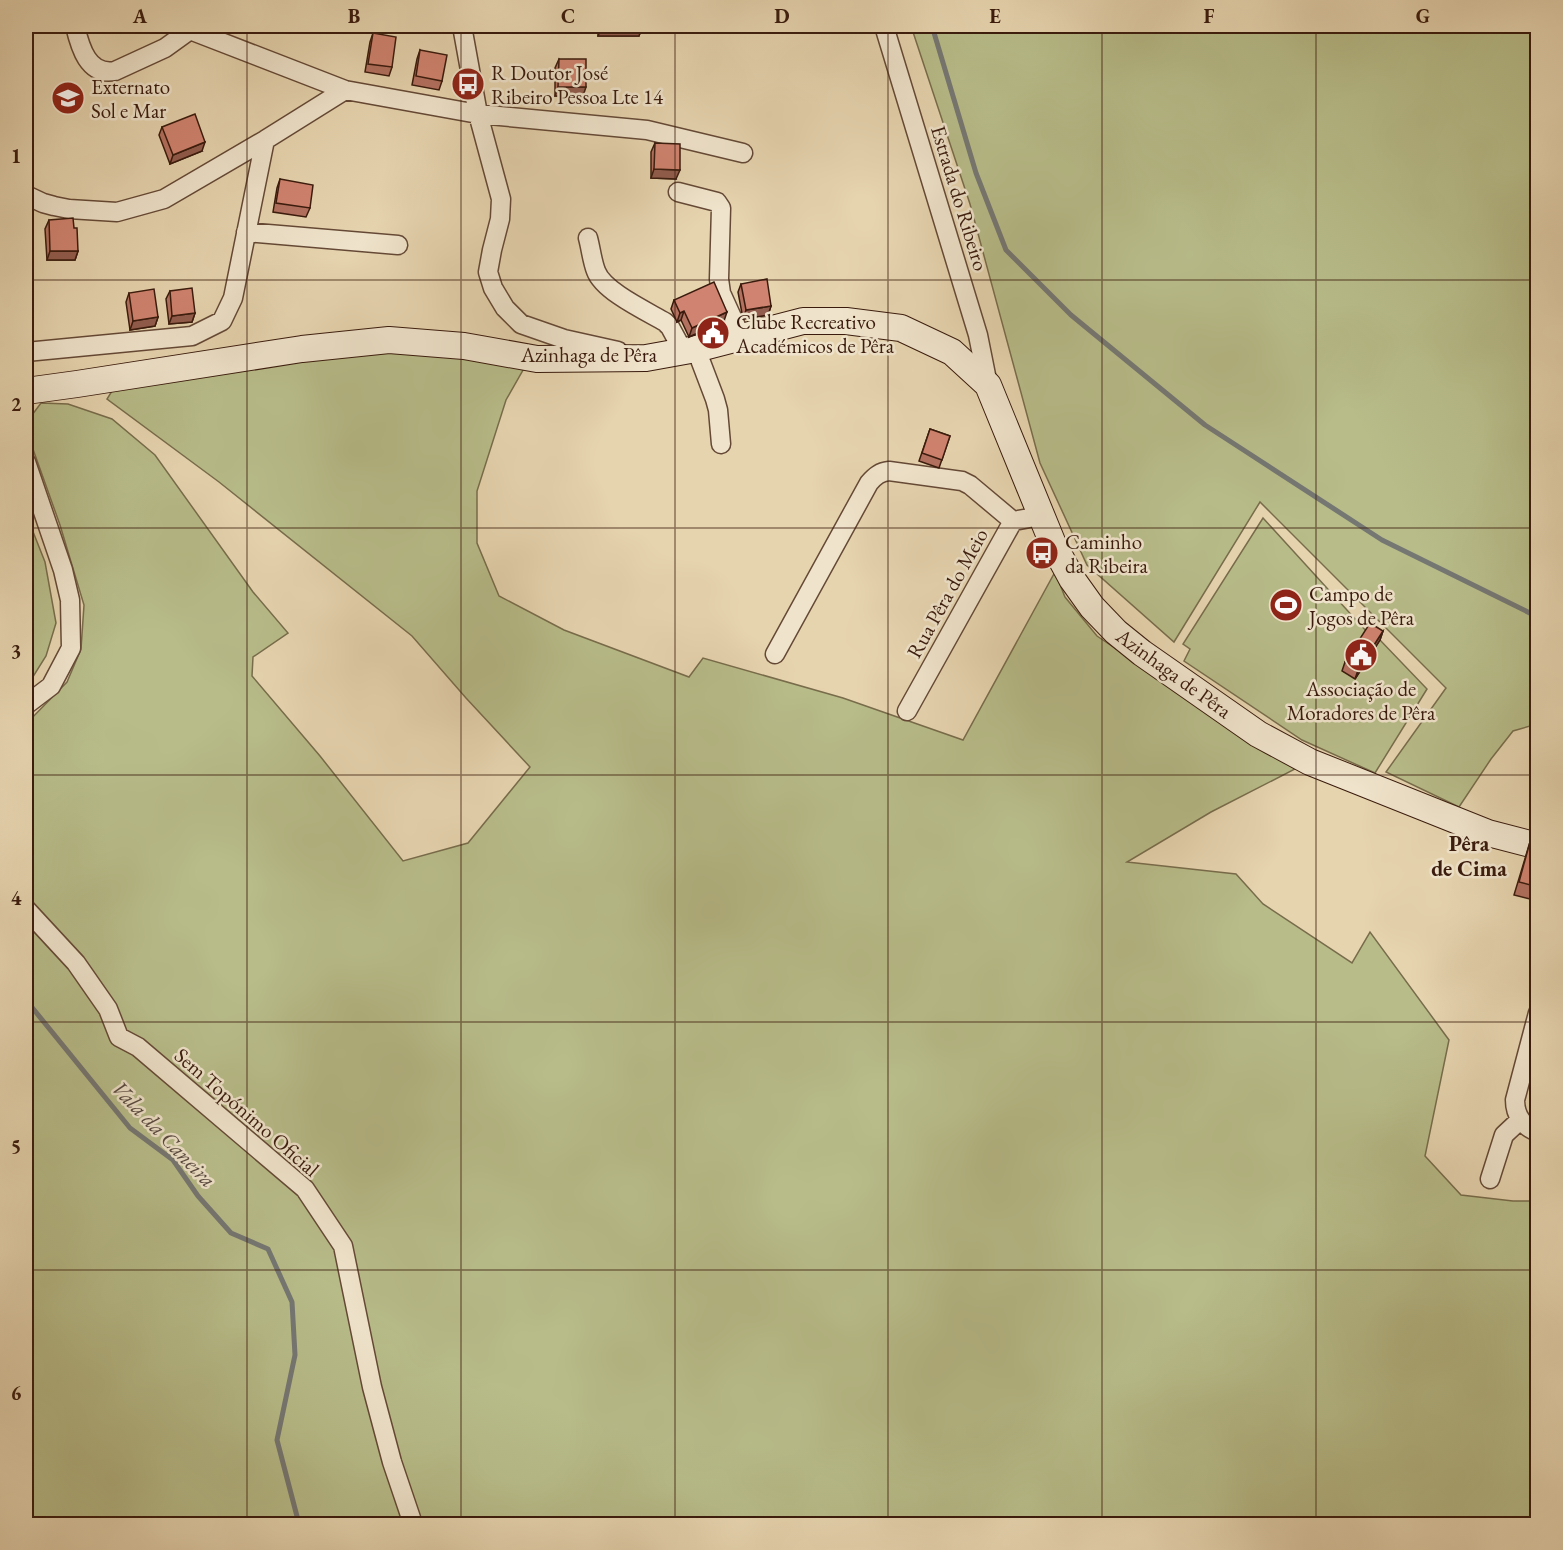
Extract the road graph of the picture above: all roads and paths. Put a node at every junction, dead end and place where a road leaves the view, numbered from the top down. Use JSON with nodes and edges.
{"nodes":[{"id":1,"x":75,"y":26,"type":"edge"},
{"id":2,"x":462,"y":26,"type":"edge"},
{"id":3,"x":884,"y":26,"type":"edge"},
{"id":4,"x":186,"y":28,"type":"edge"},
{"id":5,"x":345,"y":90,"type":"junction"},
{"id":6,"x":478,"y":114,"type":"junction"},
{"id":7,"x":265,"y":140,"type":"junction"},
{"id":8,"x":743,"y":153,"type":"dead end"},
{"id":9,"x":678,"y":192,"type":"dead end"},
{"id":10,"x":26,"y":195,"type":"edge"},
{"id":11,"x":246,"y":232,"type":"junction"},
{"id":12,"x":588,"y":238,"type":"dead end"},
{"id":13,"x":398,"y":245,"type":"dead end"},
{"id":14,"x":741,"y":337,"type":"junction"},
{"id":15,"x":689,"y":350,"type":"junction"},
{"id":16,"x":26,"y":352,"type":"edge"},
{"id":17,"x":645,"y":358,"type":"junction"},
{"id":18,"x":988,"y":385,"type":"junction"},
{"id":19,"x":26,"y":391,"type":"edge"},
{"id":20,"x":721,"y":444,"type":"dead end"},
{"id":21,"x":26,"y":462,"type":"edge"},
{"id":22,"x":1041,"y":516,"type":"junction"},
{"id":23,"x":1013,"y":521,"type":"junction"},
{"id":24,"x":776,"y":654,"type":"dead end"},
{"id":25,"x":26,"y":705,"type":"edge"},
{"id":26,"x":907,"y":711,"type":"dead end"},
{"id":27,"x":1538,"y":846,"type":"edge"},
{"id":28,"x":26,"y":909,"type":"edge"},
{"id":29,"x":1538,"y":1014,"type":"edge"},
{"id":30,"x":1534,"y":1042,"type":"edge"},
{"id":31,"x":1520,"y":1120,"type":"junction"},
{"id":32,"x":1538,"y":1132,"type":"edge"},
{"id":33,"x":1490,"y":1179,"type":"dead end"},
{"id":34,"x":413,"y":1524,"type":"edge"}],
"edges":[{"from":1,"to":4,"type":"street"},
{"from":2,"to":6,"type":"street"},
{"from":3,"to":18,"type":"street","name":"Estrada do Ribeiro"},
{"from":4,"to":5,"type":"street"},
{"from":5,"to":6,"type":"street"},
{"from":5,"to":7,"type":"street"},
{"from":6,"to":8,"type":"street"},
{"from":6,"to":17,"type":"street"},
{"from":7,"to":10,"type":"street"},
{"from":7,"to":11,"type":"street"},
{"from":9,"to":14,"type":"street"},
{"from":11,"to":13,"type":"street"},
{"from":11,"to":16,"type":"street"},
{"from":12,"to":15,"type":"street"},
{"from":14,"to":15,"type":"street","name":"Azinhaga de Pêra"},
{"from":14,"to":18,"type":"street","name":"Azinhaga de Pêra"},
{"from":15,"to":17,"type":"street","name":"Azinhaga de Pêra"},
{"from":15,"to":20,"type":"street"},
{"from":17,"to":19,"type":"street","name":"Azinhaga de Pêra"},
{"from":18,"to":22,"type":"street","name":"Azinhaga de Pêra"},
{"from":21,"to":25,"type":"street"},
{"from":22,"to":23,"type":"street","name":"Rua Pêra do Meio"},
{"from":22,"to":27,"type":"street","name":"Azinhaga de Pêra"},
{"from":23,"to":24,"type":"street"},
{"from":23,"to":26,"type":"street","name":"Rua Pêra do Meio"},
{"from":28,"to":34,"type":"street","name":"Sem Topónimo Oficial"},
{"from":29,"to":30,"type":"street"},
{"from":30,"to":31,"type":"street"},
{"from":31,"to":32,"type":"street"},
{"from":31,"to":33,"type":"street"}]}
